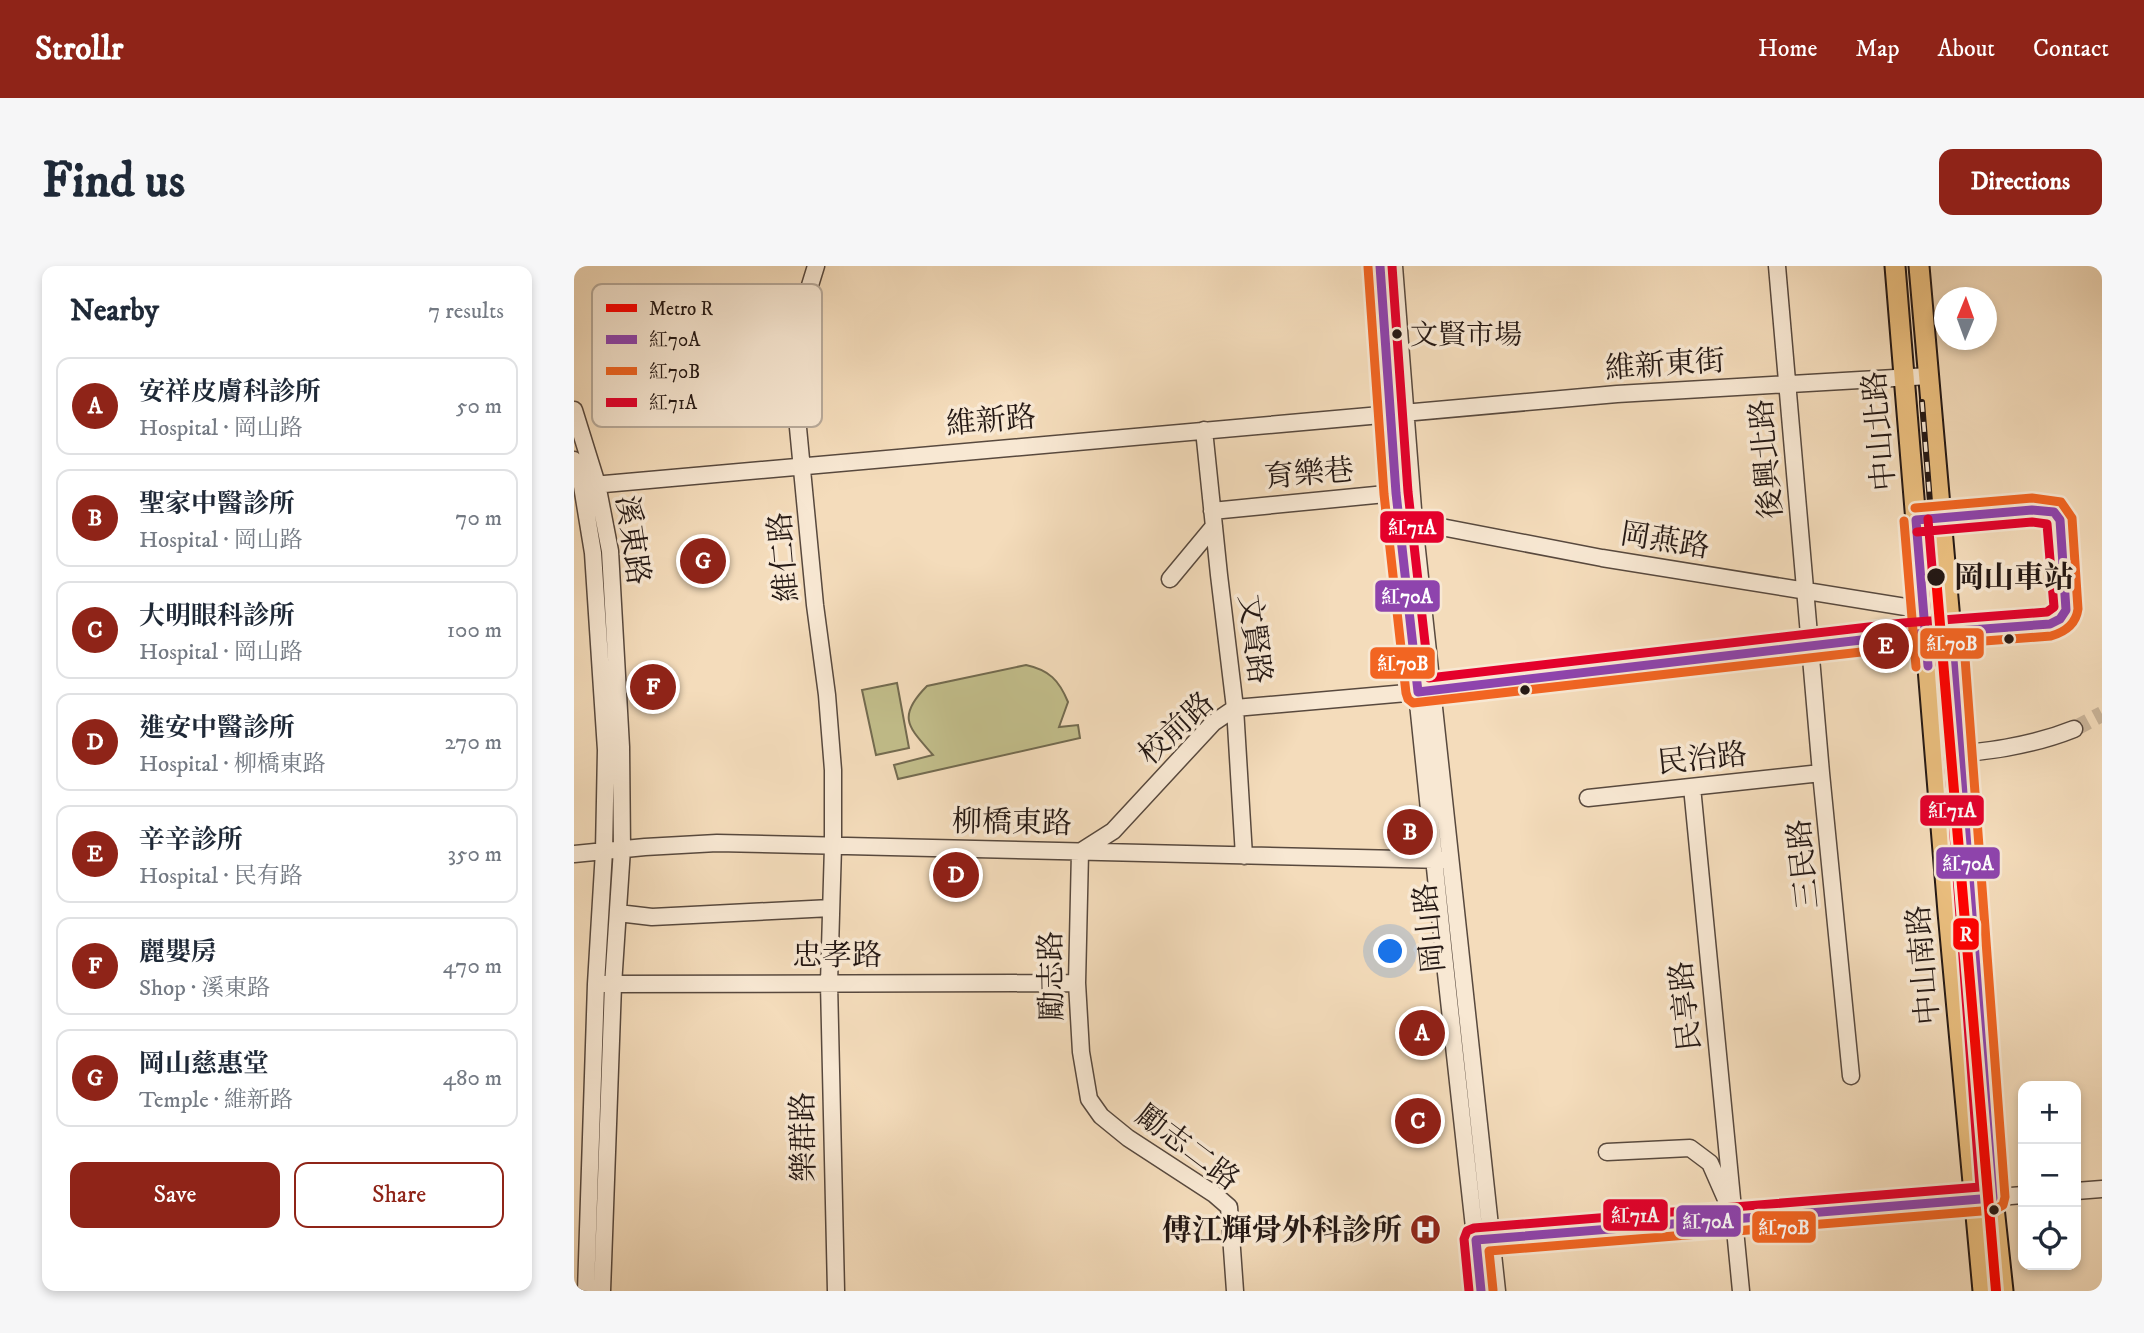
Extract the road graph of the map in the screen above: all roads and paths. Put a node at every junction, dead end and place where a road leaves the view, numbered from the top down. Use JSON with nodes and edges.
{"nodes":[{"id":1,"x":816,"y":266,"type":"edge"},
{"id":2,"x":1380,"y":266,"type":"edge"},
{"id":3,"x":1394,"y":266,"type":"edge"},
{"id":4,"x":1777,"y":266,"type":"edge"},
{"id":5,"x":1895,"y":266,"type":"edge"},
{"id":6,"x":1919,"y":266,"type":"edge"},
{"id":7,"x":810,"y":284,"type":"edge"},
{"id":8,"x":1929,"y":376,"type":"junction"},
{"id":9,"x":1904,"y":377,"type":"junction"},
{"id":10,"x":1787,"y":384,"type":"junction"},
{"id":11,"x":574,"y":410,"type":"edge"},
{"id":12,"x":1398,"y":413,"type":"junction"},
{"id":13,"x":799,"y":427,"type":"edge"},
{"id":14,"x":1204,"y":430,"type":"junction"},
{"id":15,"x":574,"y":460,"type":"edge"},
{"id":16,"x":803,"y":465,"type":"junction"},
{"id":17,"x":590,"y":485,"type":"junction"},
{"id":18,"x":1404,"y":493,"type":"junction"},
{"id":19,"x":1213,"y":519,"type":"junction"},
{"id":20,"x":1407,"y":521,"type":"junction"},
{"id":21,"x":1170,"y":579,"type":"dead end"},
{"id":22,"x":1805,"y":591,"type":"junction"},
{"id":23,"x":1924,"y":610,"type":"junction"},
{"id":24,"x":1951,"y":632,"type":"junction"},
{"id":25,"x":1926,"y":634,"type":"junction"},
{"id":26,"x":1810,"y":646,"type":"junction"},
{"id":27,"x":1425,"y":690,"type":"junction"},
{"id":28,"x":1235,"y":708,"type":"junction"},
{"id":29,"x":2074,"y":729,"type":"tunnel mouth"},
{"id":30,"x":1960,"y":754,"type":"junction"},
{"id":31,"x":1936,"y":756,"type":"junction"},
{"id":32,"x":1821,"y":773,"type":"junction"},
{"id":33,"x":1692,"y":787,"type":"junction"},
{"id":34,"x":1588,"y":798,"type":"dead end"},
{"id":35,"x":833,"y":846,"type":"junction"},
{"id":36,"x":622,"y":849,"type":"junction"},
{"id":37,"x":1080,"y":852,"type":"junction"},
{"id":38,"x":589,"y":853,"type":"edge"},
{"id":39,"x":1244,"y":856,"type":"junction"},
{"id":40,"x":1442,"y":860,"type":"junction"},
{"id":41,"x":831,"y":908,"type":"junction"},
{"id":42,"x":618,"y":913,"type":"junction"},
{"id":43,"x":829,"y":983,"type":"junction"},
{"id":44,"x":596,"y":984,"type":"junction"},
{"id":45,"x":1077,"y":984,"type":"junction"},
{"id":46,"x":613,"y":985,"type":"junction"},
{"id":47,"x":1851,"y":1076,"type":"dead end"},
{"id":48,"x":1088,"y":1099,"type":"joint"},
{"id":49,"x":1606,"y":1152,"type":"dead end"},
{"id":50,"x":2102,"y":1189,"type":"edge"},
{"id":51,"x":2081,"y":1191,"type":"edge"},
{"id":52,"x":2018,"y":1196,"type":"edge"},
{"id":53,"x":1983,"y":1199,"type":"junction"},
{"id":54,"x":1734,"y":1219,"type":"junction"},
{"id":55,"x":1484,"y":1239,"type":"junction"},
{"id":56,"x":586,"y":1291,"type":"edge"},
{"id":57,"x":602,"y":1291,"type":"edge"},
{"id":58,"x":836,"y":1291,"type":"edge"},
{"id":59,"x":1235,"y":1291,"type":"edge"},
{"id":60,"x":1481,"y":1291,"type":"edge"},
{"id":61,"x":1497,"y":1291,"type":"edge"},
{"id":62,"x":1741,"y":1291,"type":"edge"},
{"id":63,"x":1983,"y":1291,"type":"edge"},
{"id":64,"x":2003,"y":1291,"type":"edge"}],
"edges":[{"from":1,"to":7,"type":"street","name":"維仁路"},
{"from":2,"to":12,"type":"street","name":"岡山路"},
{"from":3,"to":12,"type":"street","name":"岡山路"},
{"from":4,"to":10,"type":"street","name":"後興北路"},
{"from":5,"to":9,"type":"main road","name":"中山北路"},
{"from":6,"to":8,"type":"main road","name":"中山北路"},
{"from":8,"to":9,"type":"street","name":"維新東街"},
{"from":8,"to":24,"type":"main road","name":"中山北路"},
{"from":9,"to":10,"type":"street","name":"維新東街"},
{"from":9,"to":23,"type":"main road","name":"中山北路"},
{"from":10,"to":12,"type":"street","name":"維新東街"},
{"from":10,"to":22,"type":"street","name":"後興北路"},
{"from":11,"to":17,"type":"street","name":"溪東路"},
{"from":12,"to":14,"type":"street","name":"維新路"},
{"from":12,"to":18,"type":"street","name":"岡山路"},
{"from":13,"to":16,"type":"street","name":"維仁路"},
{"from":14,"to":16,"type":"street","name":"維新路"},
{"from":14,"to":19,"type":"street","name":"文賢路"},
{"from":15,"to":17,"type":"street","name":"溪東路"},
{"from":16,"to":17,"type":"street","name":"維新路"},
{"from":16,"to":35,"type":"street","name":"維仁路"},
{"from":17,"to":36,"type":"street","name":"溪東路"},
{"from":17,"to":38,"type":"street","name":"溪東路"},
{"from":18,"to":19,"type":"street","name":"育樂巷"},
{"from":18,"to":20,"type":"street","name":"岡山路"},
{"from":19,"to":21,"type":"street"},
{"from":19,"to":28,"type":"street","name":"文賢路"},
{"from":20,"to":22,"type":"street","name":"岡燕路"},
{"from":20,"to":27,"type":"street","name":"岡山路"},
{"from":22,"to":23,"type":"street","name":"岡燕路"},
{"from":22,"to":26,"type":"street","name":"後興北路"},
{"from":23,"to":25,"type":"main road","name":"中山北路"},
{"from":24,"to":25,"type":"street","name":"校前路"},
{"from":24,"to":30,"type":"main road","name":"中山南路"},
{"from":25,"to":26,"type":"street","name":"校前路"},
{"from":25,"to":31,"type":"main road","name":"中山南路"},
{"from":26,"to":27,"type":"street","name":"校前路"},
{"from":26,"to":32,"type":"street","name":"三民路"},
{"from":27,"to":28,"type":"street","name":"校前路"},
{"from":27,"to":40,"type":"street","name":"岡山路"},
{"from":28,"to":37,"type":"street","name":"校前路"},
{"from":28,"to":39,"type":"street","name":"文賢路"},
{"from":29,"to":30,"type":"street"},
{"from":30,"to":31,"type":"street"},
{"from":30,"to":53,"type":"main road","name":"中山南路"},
{"from":31,"to":53,"type":"main road","name":"中山南路"},
{"from":32,"to":33,"type":"street","name":"民治路"},
{"from":32,"to":47,"type":"street","name":"三民路"},
{"from":33,"to":34,"type":"street","name":"民治路"},
{"from":33,"to":54,"type":"street","name":"民享路"},
{"from":35,"to":36,"type":"street","name":"柳橋東路"},
{"from":35,"to":37,"type":"street","name":"柳橋東路"},
{"from":35,"to":41,"type":"street","name":"維仁路"},
{"from":36,"to":38,"type":"street","name":"柳橋東路"},
{"from":36,"to":42,"type":"street","name":"溪東路"},
{"from":37,"to":39,"type":"street","name":"柳橋東路"},
{"from":37,"to":45,"type":"street","name":"勵志路"},
{"from":38,"to":44,"type":"street","name":"溪東路"},
{"from":39,"to":40,"type":"street","name":"柳橋東路"},
{"from":40,"to":55,"type":"street","name":"岡山路"},
{"from":41,"to":42,"type":"street"},
{"from":41,"to":43,"type":"street","name":"樂群路"},
{"from":42,"to":46,"type":"street","name":"溪東路"},
{"from":43,"to":45,"type":"street","name":"忠孝路"},
{"from":43,"to":46,"type":"street","name":"忠孝路"},
{"from":43,"to":58,"type":"street","name":"樂群路"},
{"from":44,"to":46,"type":"street","name":"忠孝路"},
{"from":44,"to":56,"type":"street","name":"溪東路"},
{"from":45,"to":48,"type":"street","name":"勵志路"},
{"from":46,"to":57,"type":"street","name":"溪東路"},
{"from":48,"to":59,"type":"street","name":"勵志二路"},
{"from":49,"to":54,"type":"street"},
{"from":50,"to":51,"type":"street"},
{"from":52,"to":53,"type":"street"},
{"from":53,"to":54,"type":"street"},
{"from":53,"to":63,"type":"main road","name":"中山南路"},
{"from":53,"to":64,"type":"main road","name":"中山南路"},
{"from":54,"to":55,"type":"street"},
{"from":54,"to":62,"type":"street","name":"民享路"},
{"from":55,"to":60,"type":"street","name":"岡山路"},
{"from":55,"to":61,"type":"street","name":"岡山路"}]}
